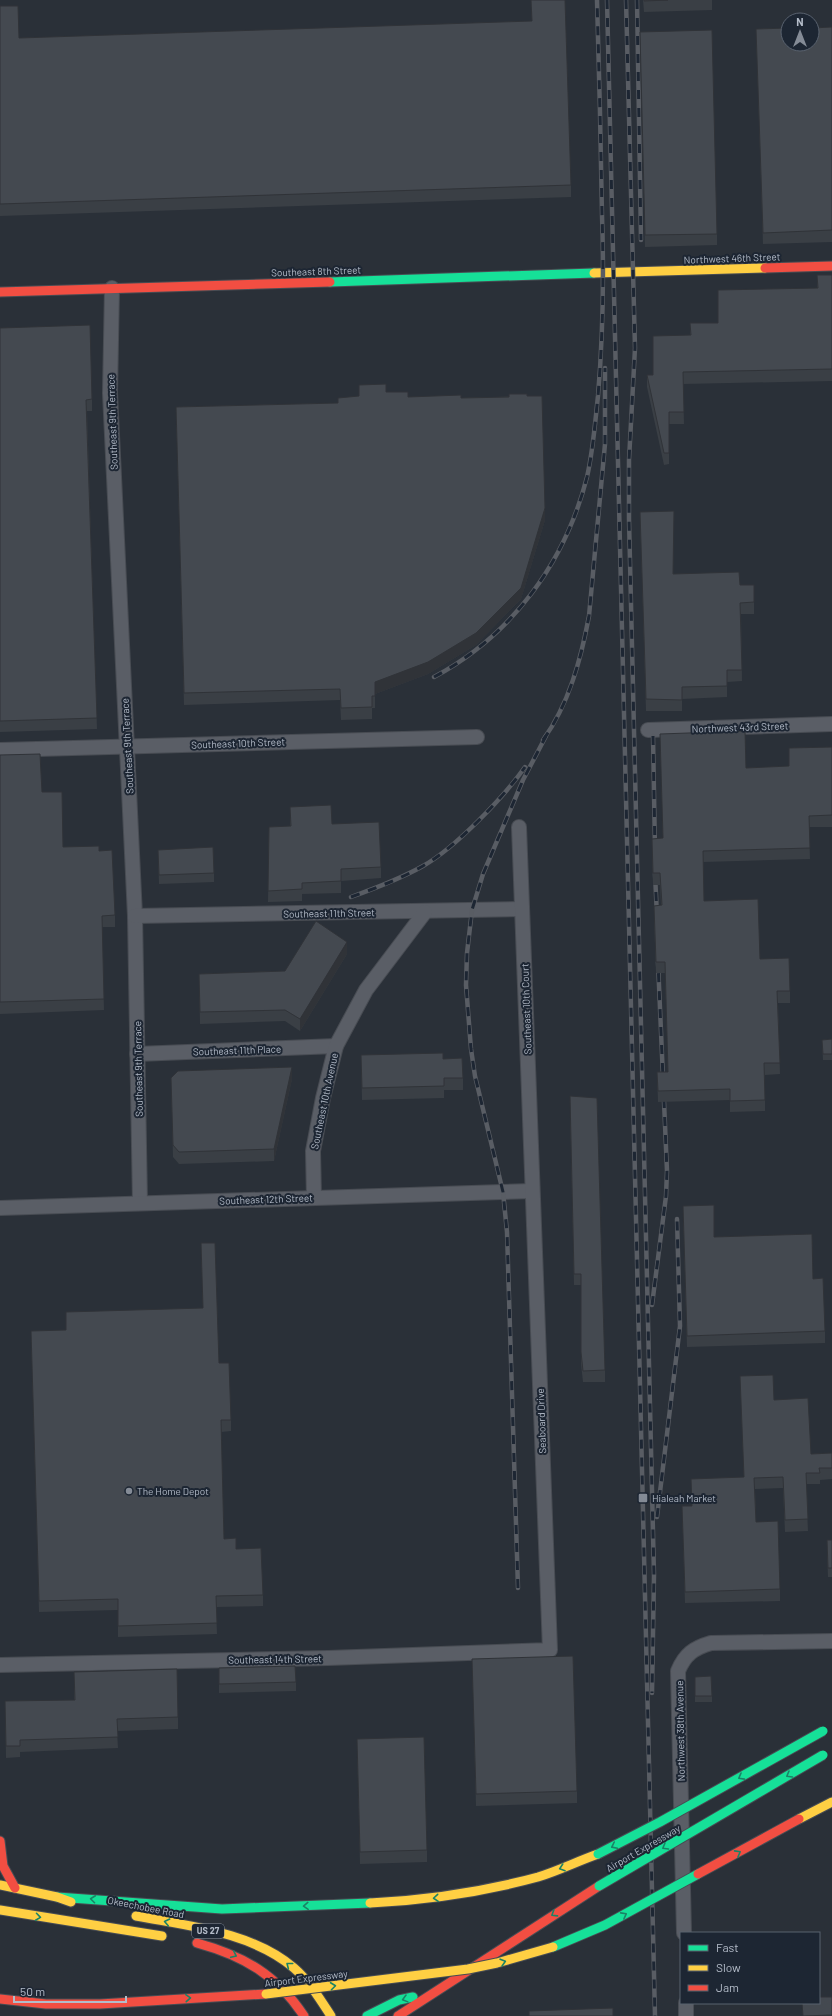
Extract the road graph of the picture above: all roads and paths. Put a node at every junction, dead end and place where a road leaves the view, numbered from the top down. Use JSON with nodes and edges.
{"nodes":[{"id":1,"x":832,"y":266,"type":"edge"},
{"id":2,"x":633,"y":272,"type":"joint"},
{"id":3,"x":112,"y":288,"type":"junction"},
{"id":4,"x":0,"y":292,"type":"edge"},
{"id":5,"x":832,"y":724,"type":"edge"},
{"id":6,"x":648,"y":730,"type":"dead end"},
{"id":7,"x":477,"y":737,"type":"dead end"},
{"id":8,"x":126,"y":747,"type":"junction"},
{"id":9,"x":0,"y":750,"type":"edge"},
{"id":10,"x":519,"y":827,"type":"dead end"},
{"id":11,"x":522,"y":909,"type":"junction"},
{"id":12,"x":425,"y":912,"type":"junction"},
{"id":13,"x":135,"y":916,"type":"junction"},
{"id":14,"x":336,"y":1046,"type":"junction"},
{"id":15,"x":138,"y":1054,"type":"junction"},
{"id":16,"x":532,"y":1191,"type":"junction"},
{"id":17,"x":314,"y":1198,"type":"junction"},
{"id":18,"x":140,"y":1204,"type":"junction"},
{"id":19,"x":0,"y":1208,"type":"edge"},
{"id":20,"x":832,"y":1641,"type":"edge"},
{"id":21,"x":550,"y":1650,"type":"joint"},
{"id":22,"x":0,"y":1665,"type":"edge"},
{"id":23,"x":832,"y":1726,"type":"edge"},
{"id":24,"x":832,"y":1750,"type":"edge"},
{"id":25,"x":832,"y":1802,"type":"edge"},
{"id":26,"x":0,"y":1841,"type":"edge"},
{"id":27,"x":0,"y":1885,"type":"edge"},
{"id":28,"x":15,"y":1888,"type":"junction"},
{"id":29,"x":57,"y":1897,"type":"junction"},
{"id":30,"x":0,"y":1910,"type":"edge"},
{"id":31,"x":102,"y":1910,"type":"dead end"},
{"id":32,"x":124,"y":1914,"type":"dead end"},
{"id":33,"x":684,"y":1932,"type":"edge"},
{"id":34,"x":170,"y":1938,"type":"dead end"},
{"id":35,"x":190,"y":1942,"type":"dead end"},
{"id":36,"x":432,"y":1992,"type":"junction"},
{"id":37,"x":266,"y":1994,"type":"junction"},
{"id":38,"x":0,"y":1999,"type":"edge"},
{"id":39,"x":686,"y":2004,"type":"edge"},
{"id":40,"x":189,"y":2008,"type":"dead end"},
{"id":41,"x":304,"y":2016,"type":"edge"},
{"id":42,"x":331,"y":2016,"type":"edge"},
{"id":43,"x":366,"y":2016,"type":"edge"},
{"id":44,"x":398,"y":2016,"type":"edge"},
{"id":45,"x":686,"y":2016,"type":"edge"}],
"edges":[{"from":1,"to":2,"type":"main road","name":"Northwest 46th Street"},
{"from":2,"to":3,"type":"main road","name":"Southeast 8th Street"},
{"from":3,"to":4,"type":"main road","name":"Southeast 8th Street"},
{"from":3,"to":8,"type":"street","name":"Southeast 9th Terrace"},
{"from":5,"to":6,"type":"street","name":"Northwest 43rd Street"},
{"from":7,"to":8,"type":"street","name":"Southeast 10th Street"},
{"from":8,"to":9,"type":"street","name":"Southeast 10th Street"},
{"from":8,"to":13,"type":"street","name":"Southeast 9th Terrace"},
{"from":10,"to":11,"type":"street","name":"Southeast 10th Court"},
{"from":11,"to":12,"type":"street","name":"Southeast 11th Street"},
{"from":11,"to":16,"type":"street","name":"Southeast 10th Court"},
{"from":12,"to":13,"type":"street","name":"Southeast 11th Street"},
{"from":12,"to":14,"type":"street","name":"Southeast 10th Avenue"},
{"from":13,"to":15,"type":"street","name":"Southeast 9th Terrace"},
{"from":14,"to":15,"type":"street","name":"Southeast 11th Place"},
{"from":14,"to":17,"type":"street","name":"Southeast 10th Avenue"},
{"from":15,"to":18,"type":"street","name":"Southeast 9th Terrace"},
{"from":16,"to":17,"type":"street","name":"Southeast 12th Street"},
{"from":16,"to":21,"type":"street","name":"Seaboard Drive"},
{"from":17,"to":18,"type":"street","name":"Southeast 12th Street"},
{"from":18,"to":19,"type":"street","name":"Southeast 12th Street"},
{"from":20,"to":33,"type":"street","name":"Northwest 38th Avenue"},
{"from":21,"to":22,"type":"street","name":"Southeast 14th Street"},
{"from":23,"to":29,"type":"main road","one_way":true,"bridge":true},
{"from":24,"to":36,"type":"main road","name":"Airport Expressway","one_way":true,"bridge":true},
{"from":37,"to":25,"type":"main road","name":"Airport Expressway","one_way":true,"bridge":true},
{"from":26,"to":28,"type":"main road"},
{"from":27,"to":28,"type":"main road","name":"Okeechobee Road"},
{"from":28,"to":29,"type":"main road","name":"Okeechobee Road"},
{"from":29,"to":31,"type":"main road","name":"Okeechobee Road"},
{"from":30,"to":34,"type":"main road","one_way":true},
{"from":42,"to":32,"type":"main road","name":"Okeechobee Road","number":"US 27","one_way":true},
{"from":35,"to":41,"type":"main road","number":"US 27","one_way":true},
{"from":36,"to":43,"type":"main road","one_way":true},
{"from":36,"to":44,"type":"main road","name":"Airport Expressway"},
{"from":38,"to":37,"type":"main road","one_way":true},
{"from":37,"to":40,"type":"main road","name":"Airport Expressway"},
{"from":39,"to":45,"type":"street"}]}
